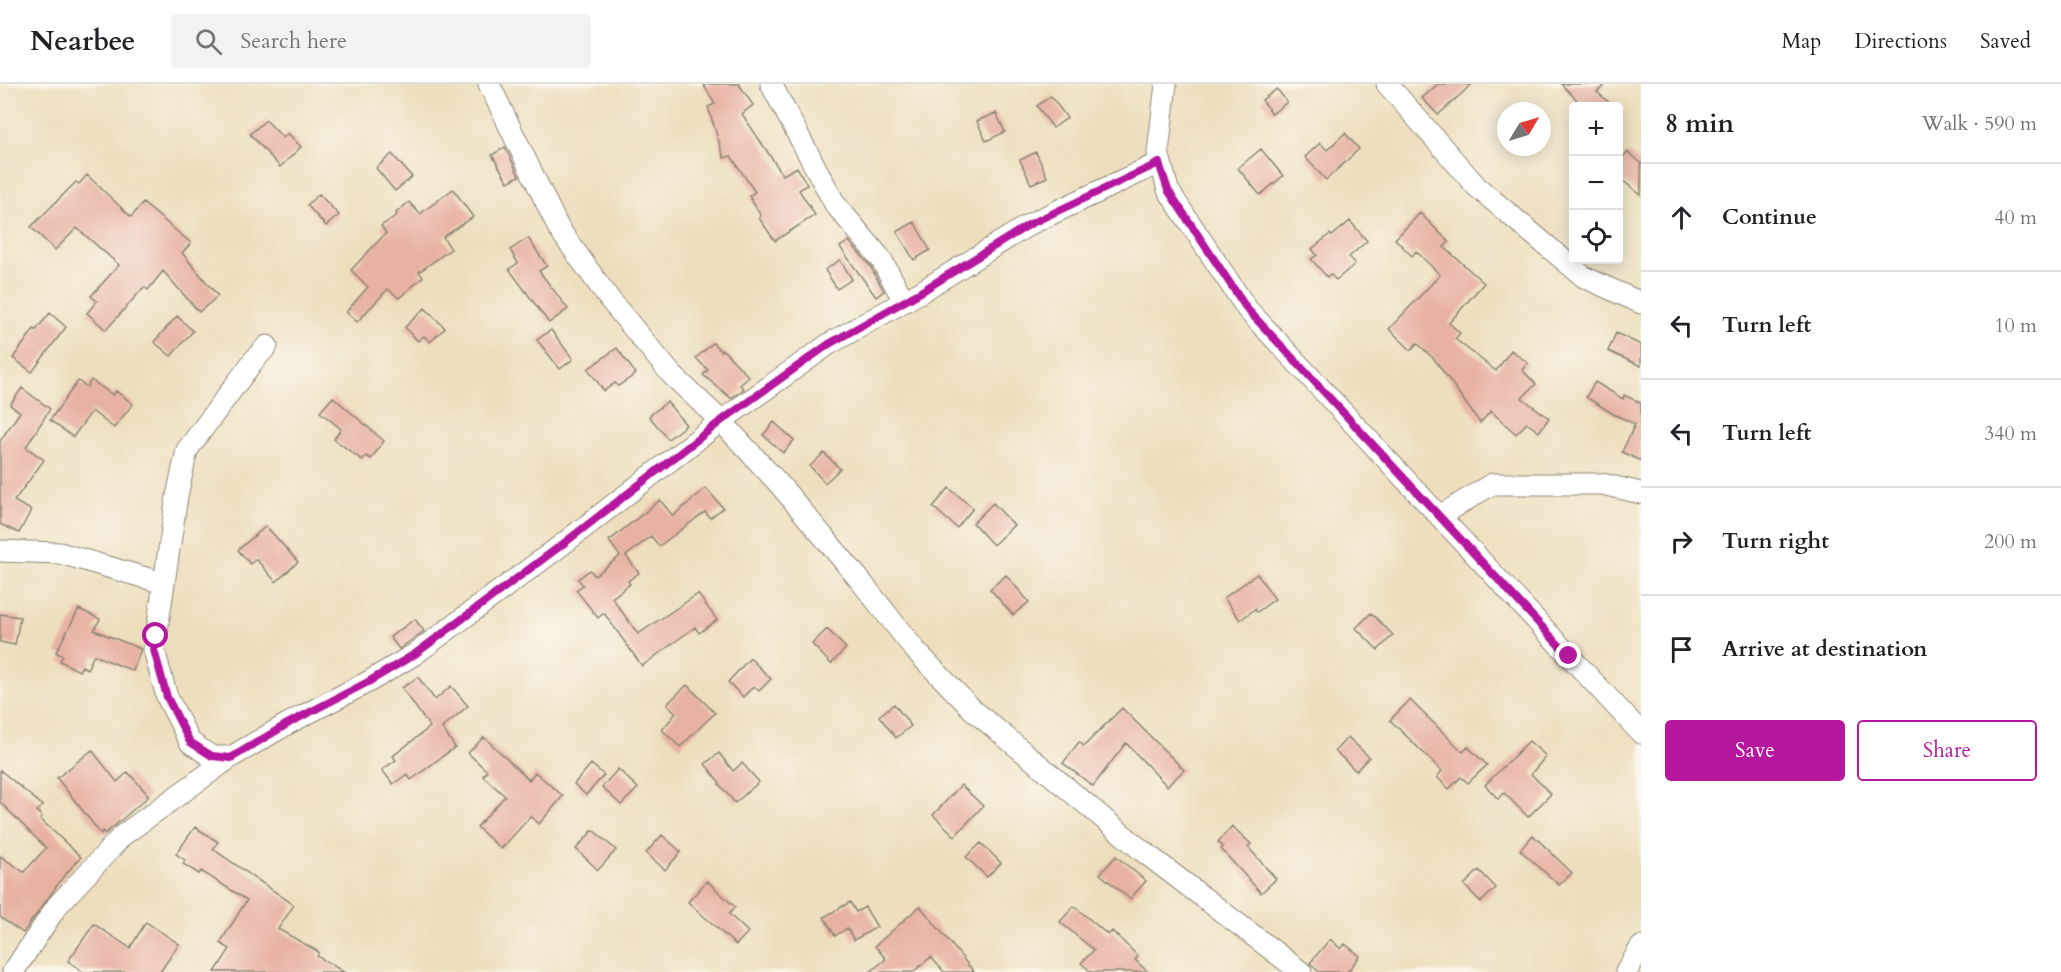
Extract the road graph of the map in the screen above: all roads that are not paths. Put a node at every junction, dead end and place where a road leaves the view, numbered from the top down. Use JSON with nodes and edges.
{"nodes":[{"id":1,"x":489,"y":84,"type":"edge"},
{"id":2,"x":771,"y":84,"type":"edge"},
{"id":3,"x":1166,"y":84,"type":"edge"},
{"id":4,"x":1387,"y":84,"type":"edge"},
{"id":5,"x":1159,"y":163,"type":"junction"},
{"id":6,"x":904,"y":301,"type":"junction"},
{"id":7,"x":1641,"y":303,"type":"edge"},
{"id":8,"x":267,"y":346,"type":"dead end"},
{"id":9,"x":721,"y":421,"type":"junction"},
{"id":10,"x":1641,"y":493,"type":"edge"},
{"id":11,"x":1440,"y":516,"type":"junction"},
{"id":12,"x":0,"y":551,"type":"edge"},
{"id":13,"x":164,"y":583,"type":"junction"},
{"id":14,"x":1641,"y":733,"type":"edge"},
{"id":15,"x":231,"y":758,"type":"junction"},
{"id":16,"x":1641,"y":947,"type":"edge"},
{"id":17,"x":13,"y":972,"type":"edge"},
{"id":18,"x":1301,"y":972,"type":"edge"},
{"id":19,"x":1626,"y":972,"type":"edge"}],
"edges":[{"from":1,"to":9,"type":"street"},
{"from":2,"to":6,"type":"street"},
{"from":3,"to":5,"type":"street"},
{"from":4,"to":7,"type":"street"},
{"from":5,"to":6,"type":"street"},
{"from":5,"to":11,"type":"street"},
{"from":6,"to":9,"type":"street"},
{"from":8,"to":13,"type":"street"},
{"from":9,"to":15,"type":"street"},
{"from":9,"to":18,"type":"street"},
{"from":10,"to":11,"type":"street"},
{"from":11,"to":14,"type":"street"},
{"from":12,"to":13,"type":"street"},
{"from":13,"to":15,"type":"street"},
{"from":15,"to":17,"type":"street"},
{"from":16,"to":19,"type":"street"}]}
